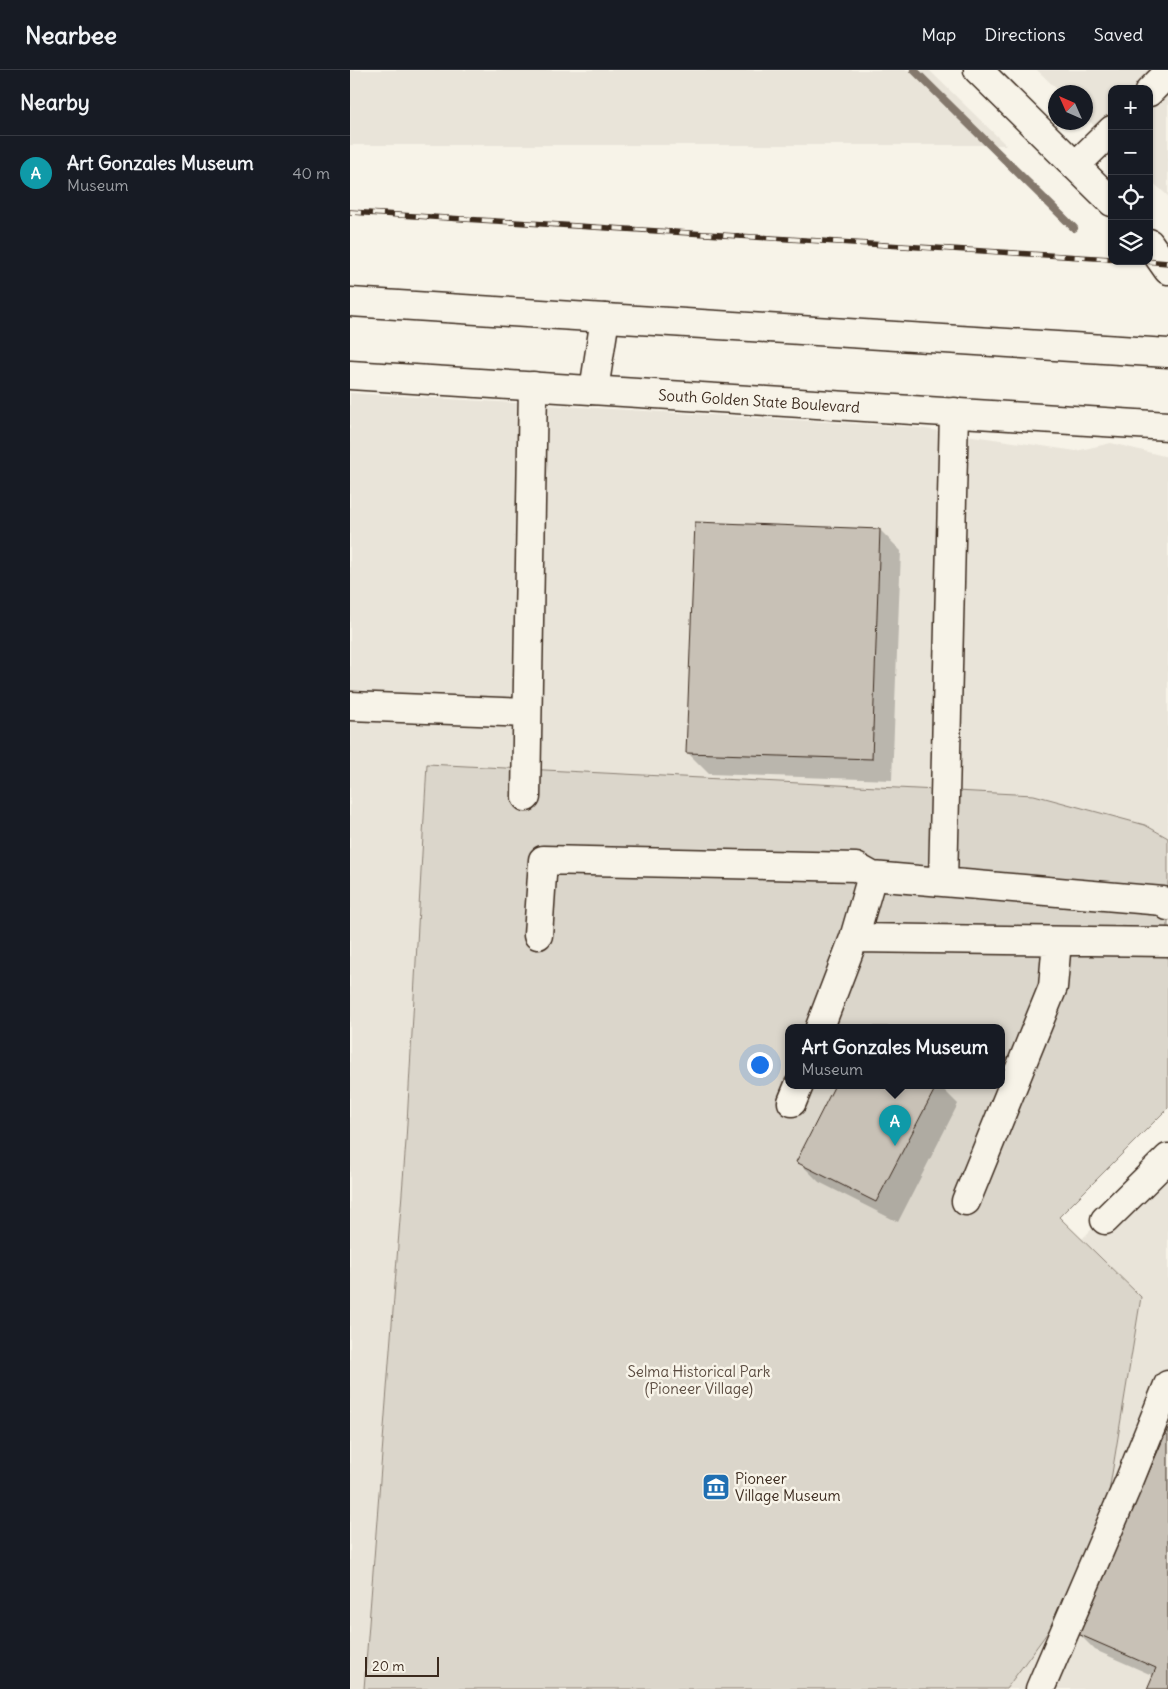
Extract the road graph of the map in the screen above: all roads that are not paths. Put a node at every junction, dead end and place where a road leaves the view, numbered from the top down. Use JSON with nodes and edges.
{"nodes":[{"id":1,"x":978,"y":70,"type":"edge"},
{"id":2,"x":1168,"y":73,"type":"edge"},
{"id":3,"x":1153,"y":88,"type":"edge"},
{"id":4,"x":1108,"y":134,"type":"edge"},
{"id":5,"x":1075,"y":166,"type":"junction"},
{"id":6,"x":1108,"y":198,"type":"edge"},
{"id":7,"x":1153,"y":249,"type":"edge"},
{"id":8,"x":1168,"y":270,"type":"edge"},
{"id":9,"x":350,"y":302,"type":"edge"},
{"id":10,"x":604,"y":318,"type":"junction"},
{"id":11,"x":1168,"y":353,"type":"edge"},
{"id":12,"x":350,"y":375,"type":"edge"},
{"id":13,"x":533,"y":386,"type":"junction"},
{"id":14,"x":594,"y":390,"type":"junction"},
{"id":15,"x":954,"y":412,"type":"junction"},
{"id":16,"x":1168,"y":426,"type":"edge"},
{"id":17,"x":350,"y":706,"type":"edge"},
{"id":18,"x":527,"y":713,"type":"junction"},
{"id":19,"x":526,"y":797,"type":"dead end"},
{"id":20,"x":872,"y":876,"type":"junction"},
{"id":21,"x":942,"y":882,"type":"junction"},
{"id":22,"x":1168,"y":906,"type":"edge"},
{"id":23,"x":538,"y":935,"type":"dead end"},
{"id":24,"x":854,"y":938,"type":"junction"},
{"id":25,"x":1058,"y":940,"type":"junction"},
{"id":26,"x":1168,"y":942,"type":"edge"},
{"id":27,"x":821,"y":1024,"type":"edge"},
{"id":28,"x":1168,"y":1158,"type":"edge"},
{"id":29,"x":966,"y":1202,"type":"dead end"},
{"id":30,"x":1105,"y":1220,"type":"dead end"},
{"id":31,"x":1168,"y":1385,"type":"edge"},
{"id":32,"x":1041,"y":1688,"type":"edge"}],
"edges":[{"from":1,"to":5,"type":"main road"},
{"from":2,"to":3,"type":"main road"},
{"from":4,"to":5,"type":"main road"},
{"from":5,"to":6,"type":"main road"},
{"from":7,"to":8,"type":"main road"},
{"from":9,"to":10,"type":"main road"},
{"from":10,"to":11,"type":"main road"},
{"from":10,"to":14,"type":"main road"},
{"from":12,"to":13,"type":"main road","name":"South Golden State Boulevard"},
{"from":13,"to":14,"type":"main road","name":"South Golden State Boulevard"},
{"from":13,"to":18,"type":"main road"},
{"from":14,"to":15,"type":"main road","name":"South Golden State Boulevard"},
{"from":15,"to":16,"type":"main road","name":"South Golden State Boulevard"},
{"from":15,"to":21,"type":"main road"},
{"from":17,"to":18,"type":"main road"},
{"from":18,"to":19,"type":"main road"},
{"from":20,"to":21,"type":"main road"},
{"from":20,"to":23,"type":"main road"},
{"from":20,"to":24,"type":"main road"},
{"from":21,"to":22,"type":"main road"},
{"from":24,"to":25,"type":"main road"},
{"from":24,"to":27,"type":"main road"},
{"from":25,"to":26,"type":"main road"},
{"from":25,"to":29,"type":"main road"},
{"from":28,"to":30,"type":"main road"},
{"from":31,"to":32,"type":"main road"}]}
